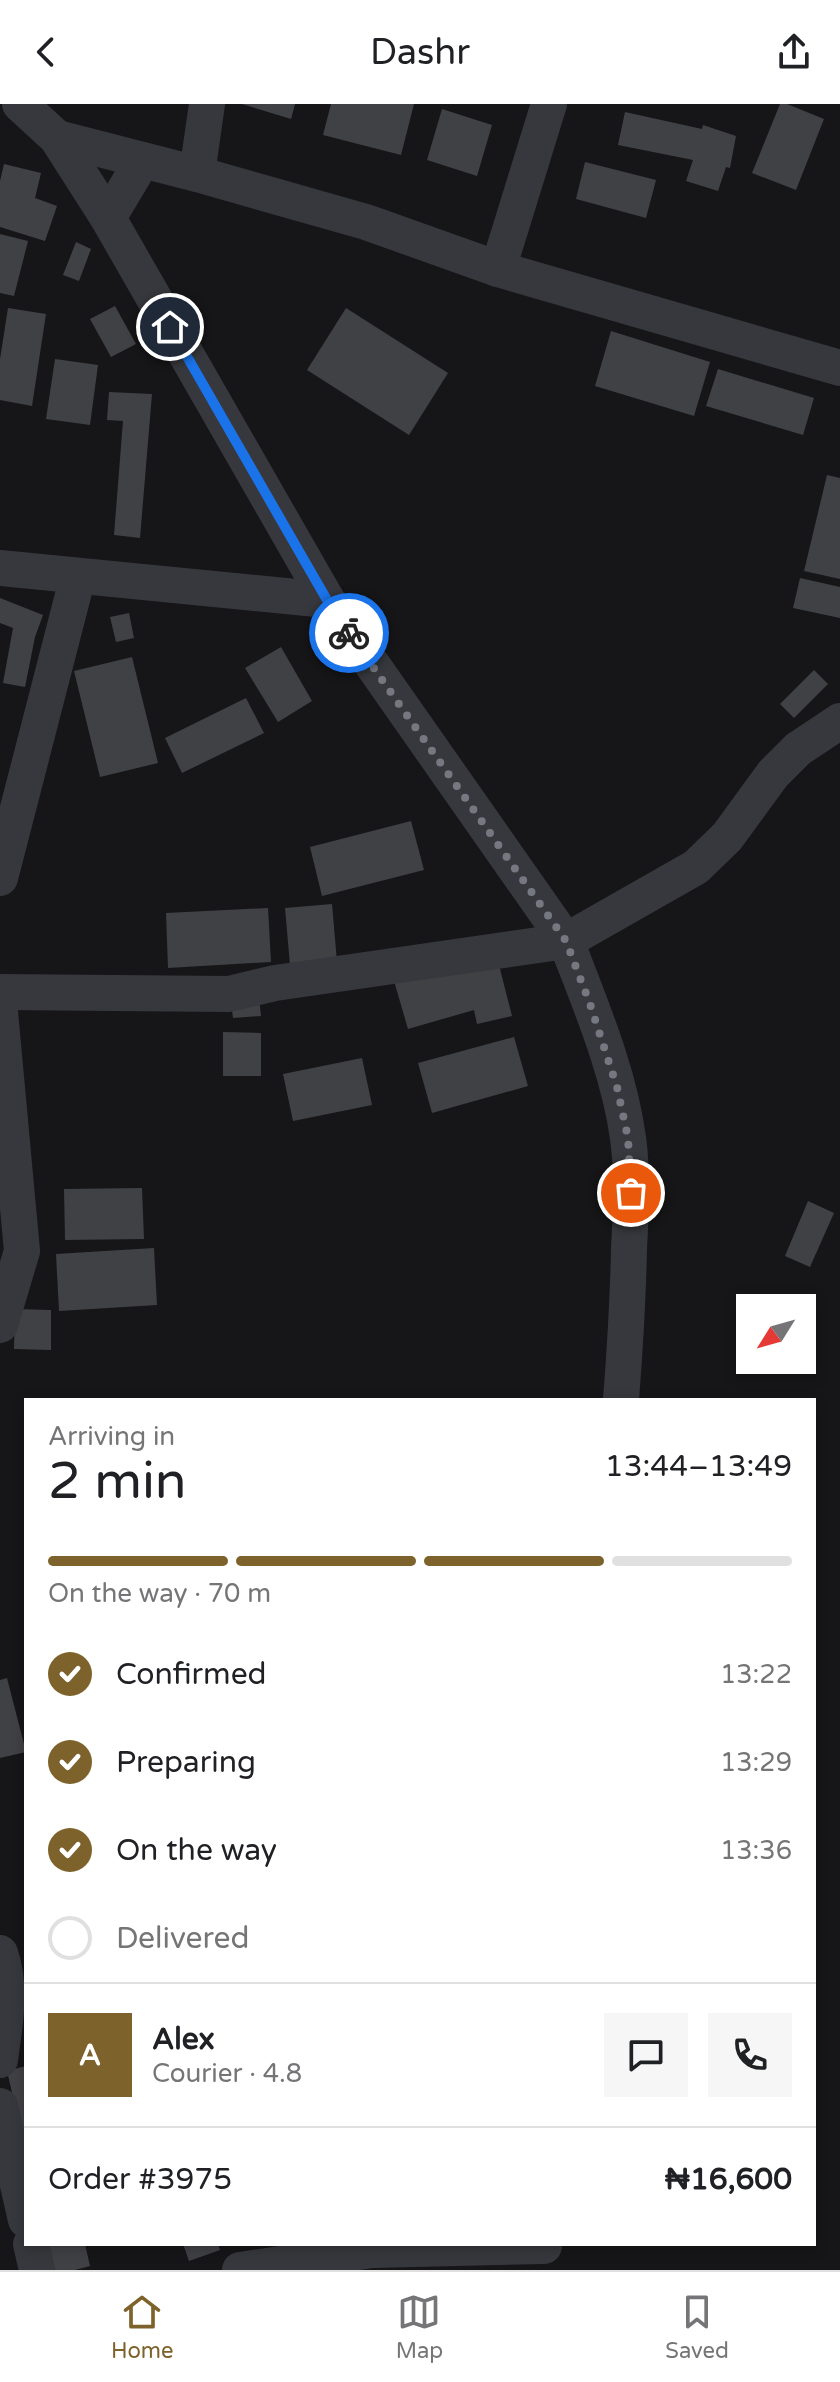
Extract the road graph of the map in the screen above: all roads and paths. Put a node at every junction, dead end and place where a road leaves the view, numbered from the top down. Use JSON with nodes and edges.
{"nodes":[{"id":1,"x":20,"y":104,"type":"edge"},
{"id":2,"x":207,"y":104,"type":"edge"},
{"id":3,"x":549,"y":104,"type":"edge"},
{"id":4,"x":57,"y":138,"type":"junction"},
{"id":5,"x":142,"y":161,"type":"junction"},
{"id":6,"x":197,"y":174,"type":"junction"},
{"id":7,"x":108,"y":218,"type":"junction"},
{"id":8,"x":498,"y":269,"type":"junction"},
{"id":9,"x":840,"y":368,"type":"edge"},
{"id":10,"x":0,"y":568,"type":"edge"},
{"id":11,"x":78,"y":576,"type":"junction"},
{"id":12,"x":327,"y":600,"type":"junction"},
{"id":13,"x":840,"y":721,"type":"edge"},
{"id":14,"x":0,"y":878,"type":"edge"},
{"id":15,"x":566,"y":941,"type":"junction"},
{"id":16,"x":0,"y":992,"type":"edge"},
{"id":17,"x":0,"y":1012,"type":"edge"},
{"id":18,"x":9,"y":1208,"type":"edge"},
{"id":19,"x":0,"y":1325,"type":"edge"},
{"id":20,"x":621,"y":1398,"type":"edge"},
{"id":21,"x":0,"y":1953,"type":"edge"},
{"id":22,"x":0,"y":2060,"type":"edge"},
{"id":23,"x":0,"y":2106,"type":"edge"},
{"id":24,"x":24,"y":2211,"type":"edge"},
{"id":25,"x":31,"y":2246,"type":"edge"},
{"id":26,"x":545,"y":2253,"type":"edge"},
{"id":27,"x":37,"y":2270,"type":"edge"},
{"id":28,"x":240,"y":2270,"type":"edge"}],
"edges":[{"from":1,"to":4,"type":"street"},
{"from":2,"to":6,"type":"street"},
{"from":3,"to":8,"type":"street"},
{"from":4,"to":5,"type":"street"},
{"from":4,"to":7,"type":"street"},
{"from":5,"to":6,"type":"street"},
{"from":5,"to":7,"type":"street"},
{"from":6,"to":8,"type":"street"},
{"from":7,"to":12,"type":"street"},
{"from":8,"to":9,"type":"street"},
{"from":10,"to":11,"type":"street"},
{"from":11,"to":12,"type":"street"},
{"from":11,"to":14,"type":"street"},
{"from":12,"to":15,"type":"street"},
{"from":13,"to":15,"type":"street"},
{"from":15,"to":16,"type":"street"},
{"from":15,"to":20,"type":"street"},
{"from":17,"to":18,"type":"street"},
{"from":18,"to":19,"type":"street"},
{"from":21,"to":22,"type":"street"},
{"from":23,"to":24,"type":"street"},
{"from":25,"to":27,"type":"street"},
{"from":26,"to":28,"type":"street"}]}
